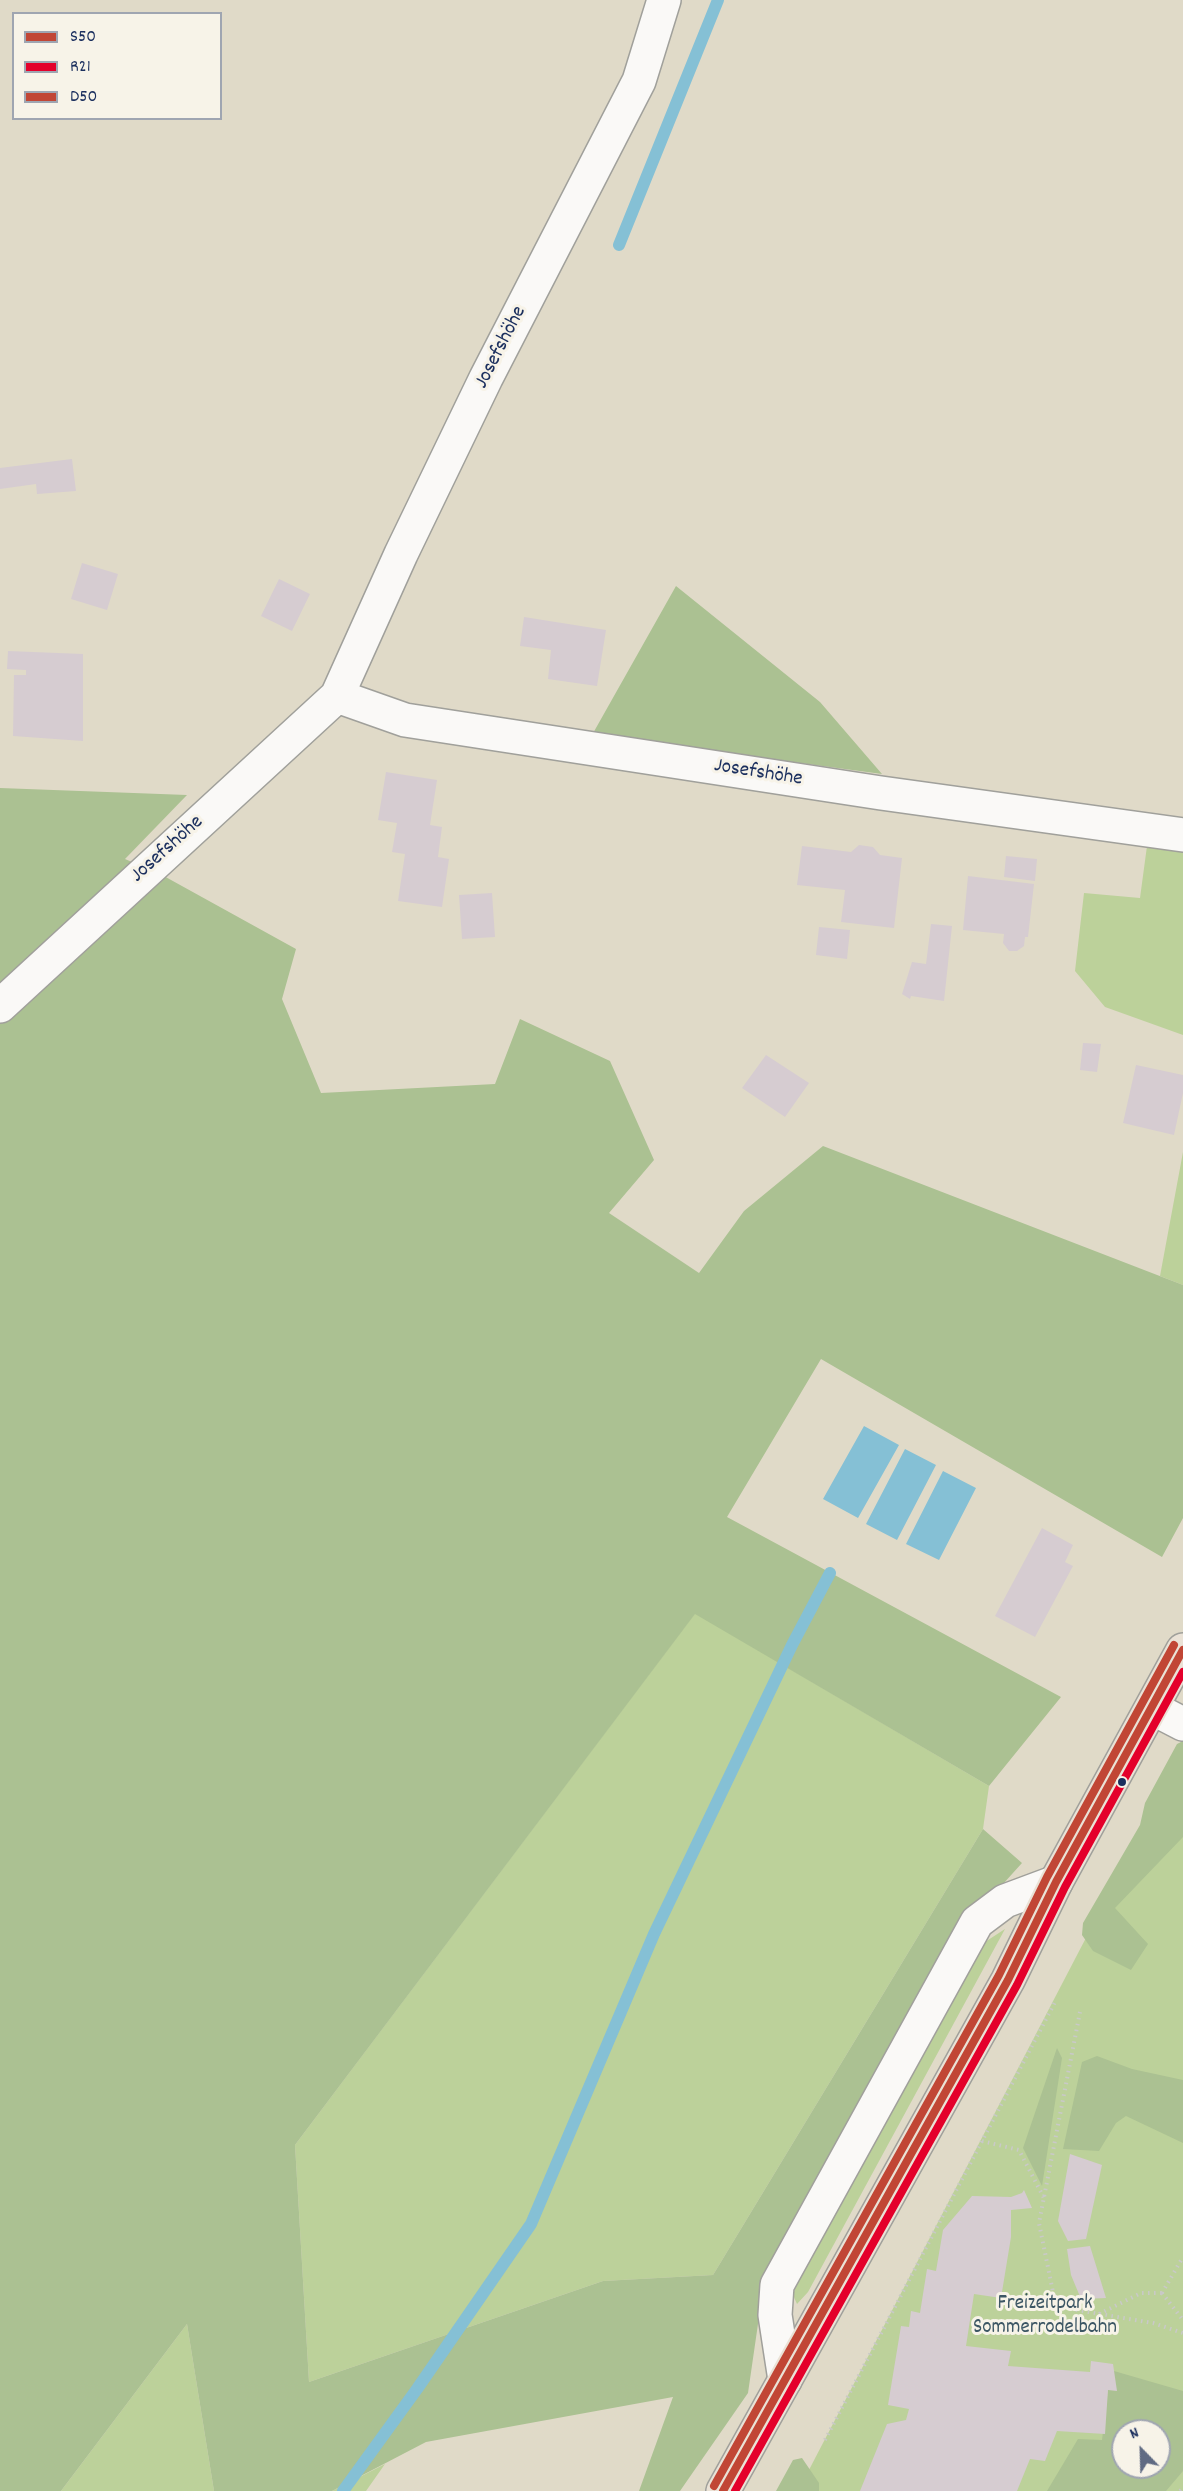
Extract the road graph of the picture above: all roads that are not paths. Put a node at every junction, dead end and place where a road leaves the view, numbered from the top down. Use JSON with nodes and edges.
{"nodes":[{"id":1,"x":664,"y":0,"type":"edge"},
{"id":2,"x":337,"y":696,"type":"junction"},
{"id":3,"x":1183,"y":835,"type":"edge"},
{"id":4,"x":0,"y":1006,"type":"edge"},
{"id":5,"x":1183,"y":1650,"type":"edge"},
{"id":6,"x":1152,"y":1708,"type":"junction"},
{"id":7,"x":1183,"y":1724,"type":"edge"},
{"id":8,"x":1056,"y":1882,"type":"junction"},
{"id":9,"x":785,"y":2380,"type":"junction"},
{"id":10,"x":723,"y":2491,"type":"edge"}],
"edges":[{"from":1,"to":2,"type":"street","name":"Josefshöhe"},
{"from":2,"to":3,"type":"street","name":"Josefshöhe"},
{"from":2,"to":4,"type":"street","name":"Josefshöhe"},
{"from":5,"to":6,"type":"main road"},
{"from":6,"to":7,"type":"street"},
{"from":6,"to":8,"type":"main road"},
{"from":8,"to":9,"type":"main road"},
{"from":8,"to":9,"type":"street"},
{"from":9,"to":10,"type":"main road"}]}
